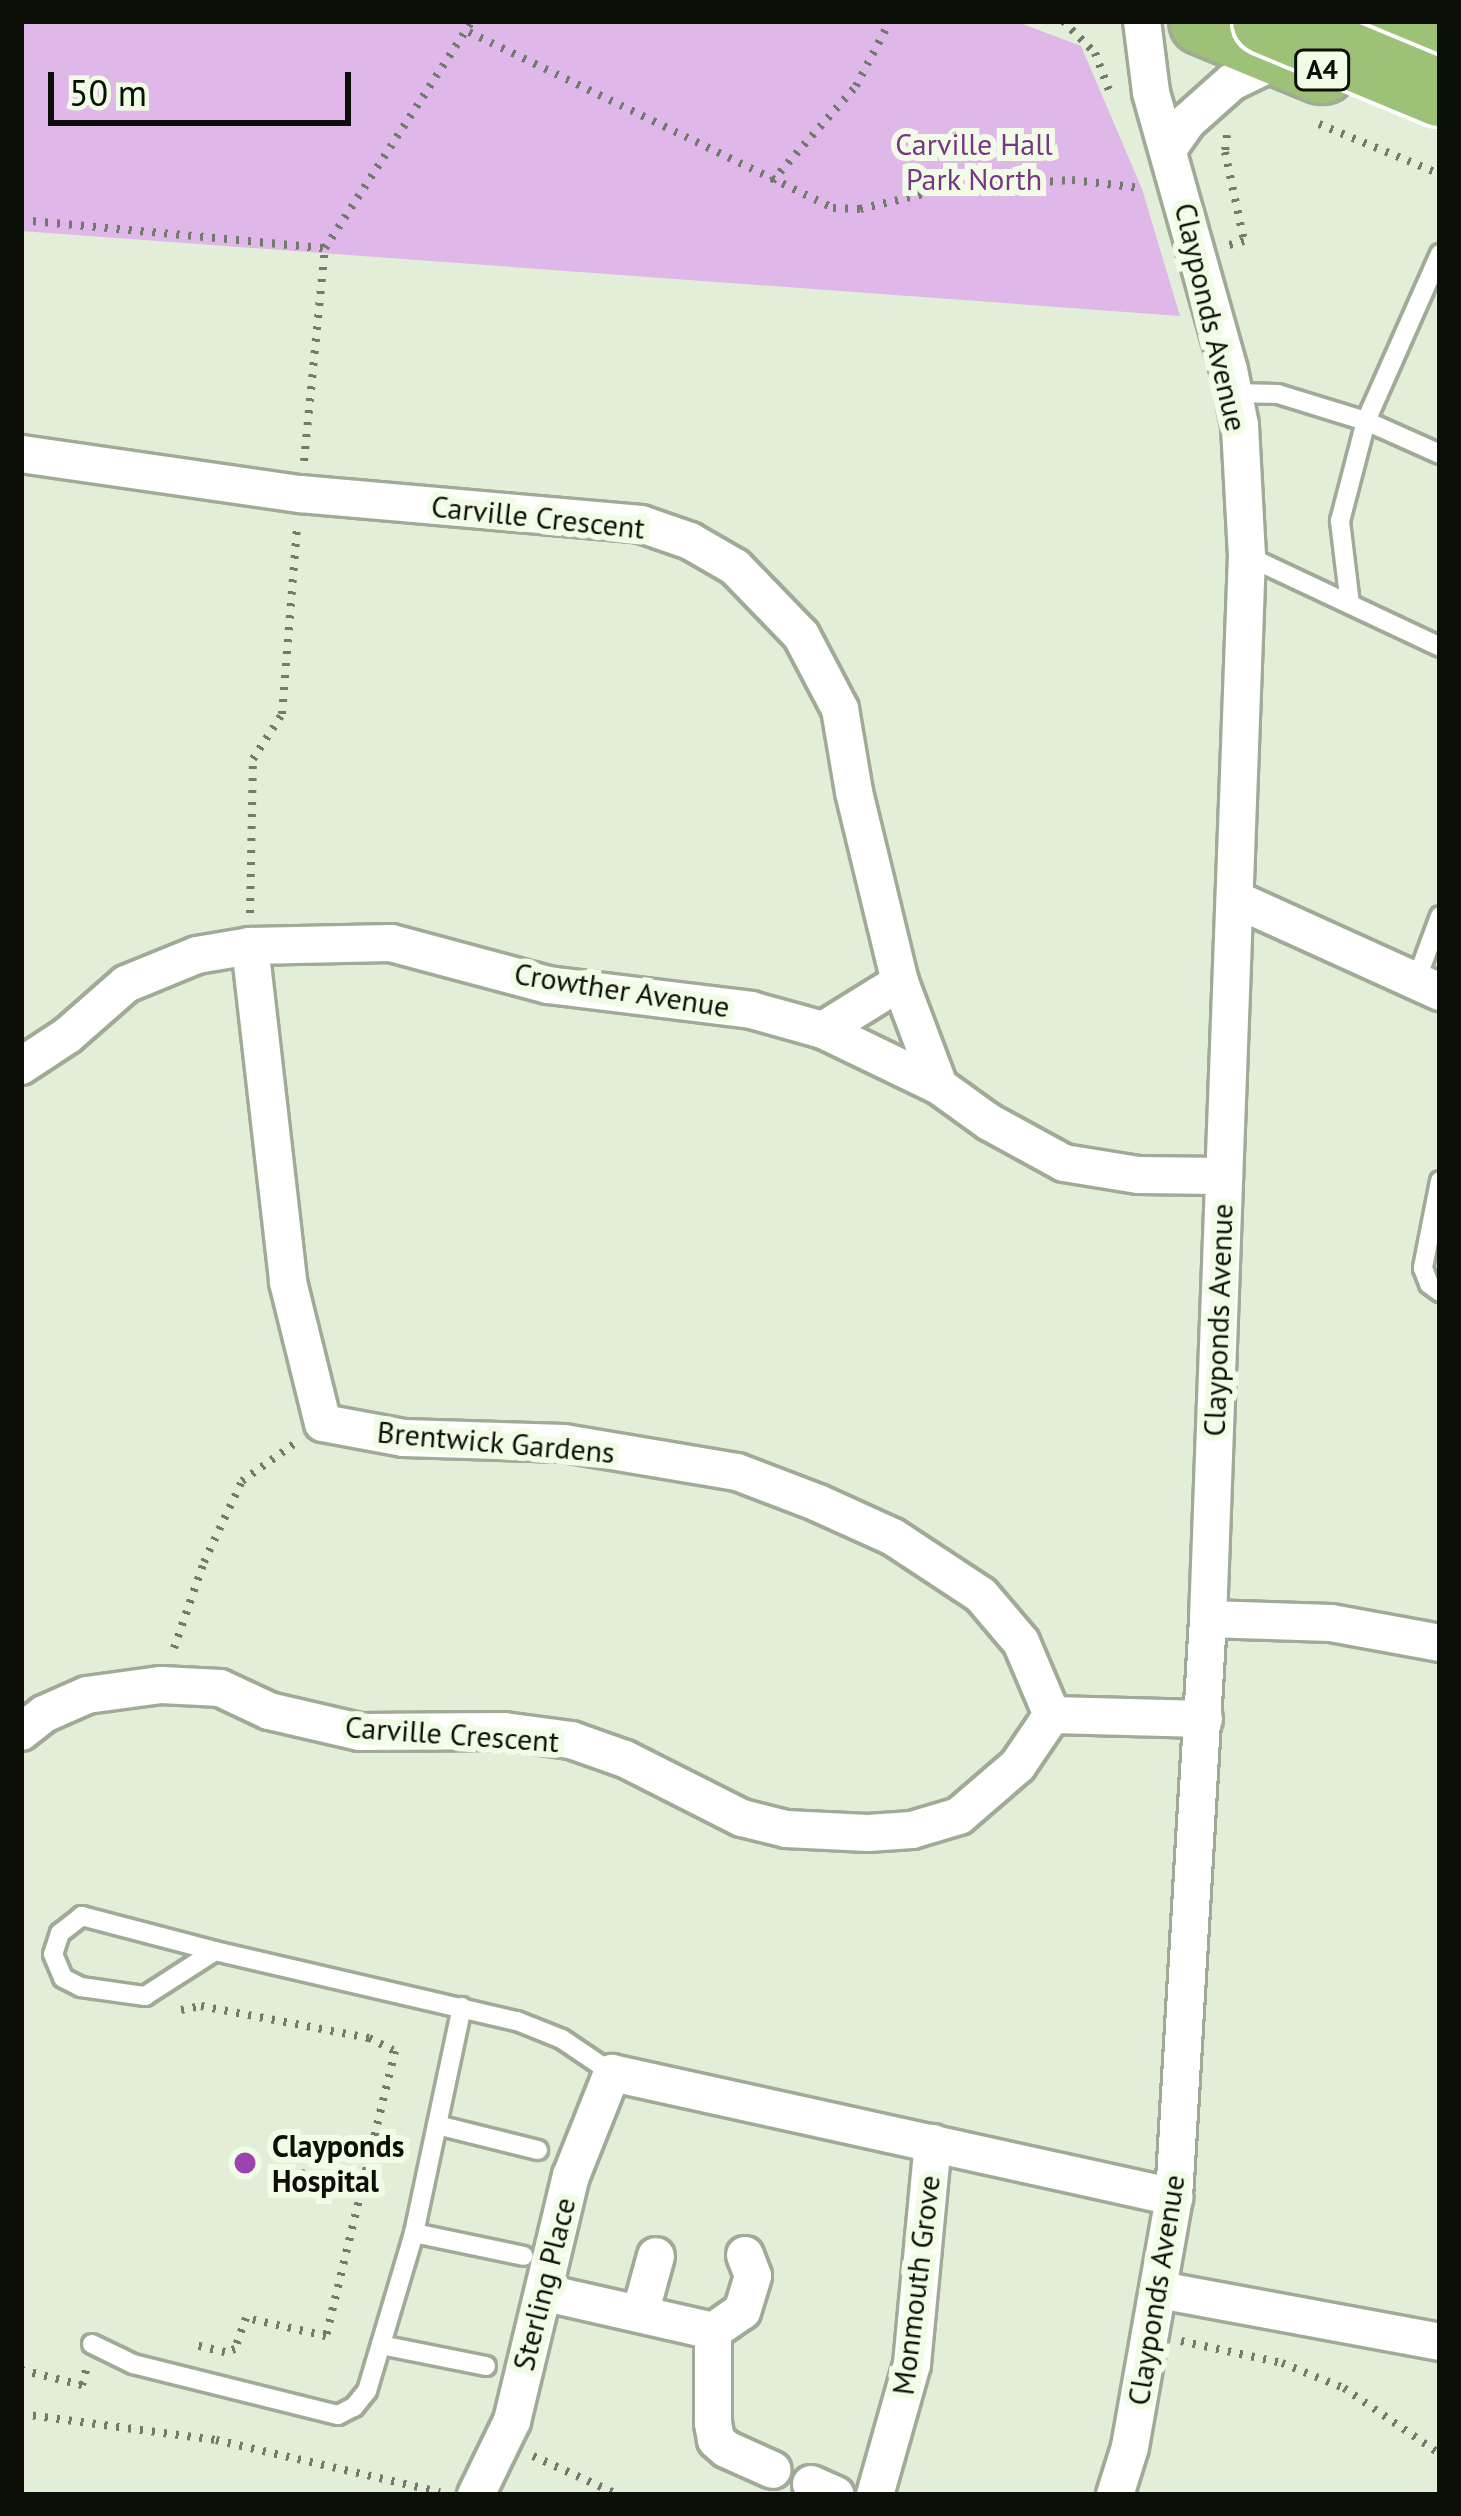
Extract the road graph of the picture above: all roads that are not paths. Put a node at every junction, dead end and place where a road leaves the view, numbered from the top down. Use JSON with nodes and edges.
{"nodes":[{"id":1,"x":1142,"y":21,"type":"edge"},
{"id":2,"x":1203,"y":21,"type":"edge"},
{"id":3,"x":1403,"y":21,"type":"edge"},
{"id":4,"x":1283,"y":32,"type":"edge"},
{"id":5,"x":1440,"y":39,"type":"edge"},
{"id":6,"x":1440,"y":92,"type":"edge"},
{"id":7,"x":1440,"y":123,"type":"edge"},
{"id":8,"x":1168,"y":148,"type":"junction"},
{"id":9,"x":1440,"y":254,"type":"edge"},
{"id":10,"x":1234,"y":393,"type":"junction"},
{"id":11,"x":1366,"y":421,"type":"junction"},
{"id":12,"x":21,"y":454,"type":"edge"},
{"id":13,"x":1440,"y":454,"type":"edge"},
{"id":14,"x":1247,"y":556,"type":"junction"},
{"id":15,"x":1350,"y":604,"type":"junction"},
{"id":16,"x":1440,"y":647,"type":"edge"},
{"id":17,"x":1235,"y":899,"type":"junction"},
{"id":18,"x":1440,"y":916,"type":"edge"},
{"id":19,"x":250,"y":946,"type":"junction"},
{"id":20,"x":900,"y":982,"type":"junction"},
{"id":21,"x":1428,"y":987,"type":"edge"},
{"id":22,"x":823,"y":1030,"type":"junction"},
{"id":23,"x":21,"y":1066,"type":"edge"},
{"id":24,"x":938,"y":1086,"type":"junction"},
{"id":25,"x":1223,"y":1176,"type":"junction"},
{"id":26,"x":1440,"y":1181,"type":"edge"},
{"id":27,"x":1440,"y":1292,"type":"edge"},
{"id":28,"x":1208,"y":1619,"type":"junction"},
{"id":29,"x":1440,"y":1643,"type":"edge"},
{"id":30,"x":1052,"y":1715,"type":"junction"},
{"id":31,"x":1204,"y":1719,"type":"junction"},
{"id":32,"x":21,"y":1732,"type":"edge"},
{"id":33,"x":215,"y":1951,"type":"junction"},
{"id":34,"x":462,"y":2007,"type":"junction"},
{"id":35,"x":612,"y":2073,"type":"junction"},
{"id":36,"x":437,"y":2125,"type":"junction"},
{"id":37,"x":932,"y":2143,"type":"junction"},
{"id":38,"x":538,"y":2150,"type":"dead end"},
{"id":39,"x":1174,"y":2197,"type":"junction"},
{"id":40,"x":414,"y":2233,"type":"junction"},
{"id":41,"x":745,"y":2255,"type":"dead end"},
{"id":42,"x":524,"y":2256,"type":"dead end"},
{"id":43,"x":656,"y":2256,"type":"dead end"},
{"id":44,"x":1160,"y":2290,"type":"junction"},
{"id":45,"x":546,"y":2293,"type":"junction"},
{"id":46,"x":640,"y":2314,"type":"junction"},
{"id":47,"x":713,"y":2331,"type":"junction"},
{"id":48,"x":1440,"y":2342,"type":"edge"},
{"id":49,"x":92,"y":2344,"type":"road end"},
{"id":50,"x":381,"y":2345,"type":"junction"},
{"id":51,"x":485,"y":2366,"type":"dead end"},
{"id":52,"x":773,"y":2470,"type":"dead end"},
{"id":53,"x":1118,"y":2493,"type":"edge"},
{"id":54,"x":476,"y":2495,"type":"edge"},
{"id":55,"x":875,"y":2495,"type":"edge"}],
"edges":[{"from":1,"to":8,"type":"street","name":"Clayponds Avenue"},
{"from":2,"to":4,"type":"highway","number":"A4"},
{"from":3,"to":5,"type":"highway"},
{"from":4,"to":6,"type":"highway","bridge":true},
{"from":4,"to":7,"type":"highway","number":"A4"},
{"from":4,"to":8,"type":"street"},
{"from":8,"to":10,"type":"street","name":"Clayponds Avenue"},
{"from":9,"to":11,"type":"lane"},
{"from":10,"to":11,"type":"lane"},
{"from":10,"to":14,"type":"street","name":"Clayponds Avenue"},
{"from":11,"to":13,"type":"lane"},
{"from":11,"to":15,"type":"lane"},
{"from":12,"to":20,"type":"street","name":"Carville Crescent"},
{"from":14,"to":15,"type":"lane"},
{"from":14,"to":17,"type":"street","name":"Clayponds Avenue"},
{"from":15,"to":16,"type":"lane"},
{"from":17,"to":21,"type":"street"},
{"from":17,"to":25,"type":"street","name":"Clayponds Avenue"},
{"from":18,"to":21,"type":"lane"},
{"from":19,"to":22,"type":"street","name":"Crowther Avenue"},
{"from":19,"to":23,"type":"street","name":"Crowther Avenue"},
{"from":19,"to":30,"type":"street","name":"Brentwick Gardens"},
{"from":20,"to":22,"type":"street"},
{"from":20,"to":24,"type":"street","name":"Carville Crescent"},
{"from":22,"to":24,"type":"street","name":"Crowther Avenue"},
{"from":24,"to":25,"type":"street","name":"Crowther Avenue"},
{"from":25,"to":28,"type":"street","name":"Clayponds Avenue"},
{"from":26,"to":27,"type":"lane"},
{"from":28,"to":29,"type":"street"},
{"from":28,"to":31,"type":"street","name":"Clayponds Avenue"},
{"from":30,"to":31,"type":"street"},
{"from":30,"to":32,"type":"street","name":"Carville Crescent"},
{"from":31,"to":39,"type":"street","name":"Clayponds Avenue"},
{"from":33,"to":33,"type":"lane"},
{"from":33,"to":34,"type":"lane"},
{"from":34,"to":35,"type":"lane"},
{"from":34,"to":36,"type":"lane"},
{"from":35,"to":37,"type":"street"},
{"from":35,"to":45,"type":"street","name":"Sterling Place"},
{"from":36,"to":38,"type":"lane"},
{"from":36,"to":40,"type":"lane"},
{"from":37,"to":39,"type":"street"},
{"from":37,"to":55,"type":"street","name":"Monmouth Grove"},
{"from":39,"to":44,"type":"street","name":"Clayponds Avenue"},
{"from":40,"to":42,"type":"lane"},
{"from":40,"to":50,"type":"lane"},
{"from":41,"to":47,"type":"street"},
{"from":43,"to":46,"type":"street"},
{"from":44,"to":48,"type":"street"},
{"from":44,"to":53,"type":"street","name":"Clayponds Avenue"},
{"from":45,"to":46,"type":"street"},
{"from":45,"to":54,"type":"street","name":"Sterling Place"},
{"from":46,"to":47,"type":"street"},
{"from":47,"to":52,"type":"street"},
{"from":49,"to":50,"type":"lane"},
{"from":50,"to":51,"type":"lane"}]}
